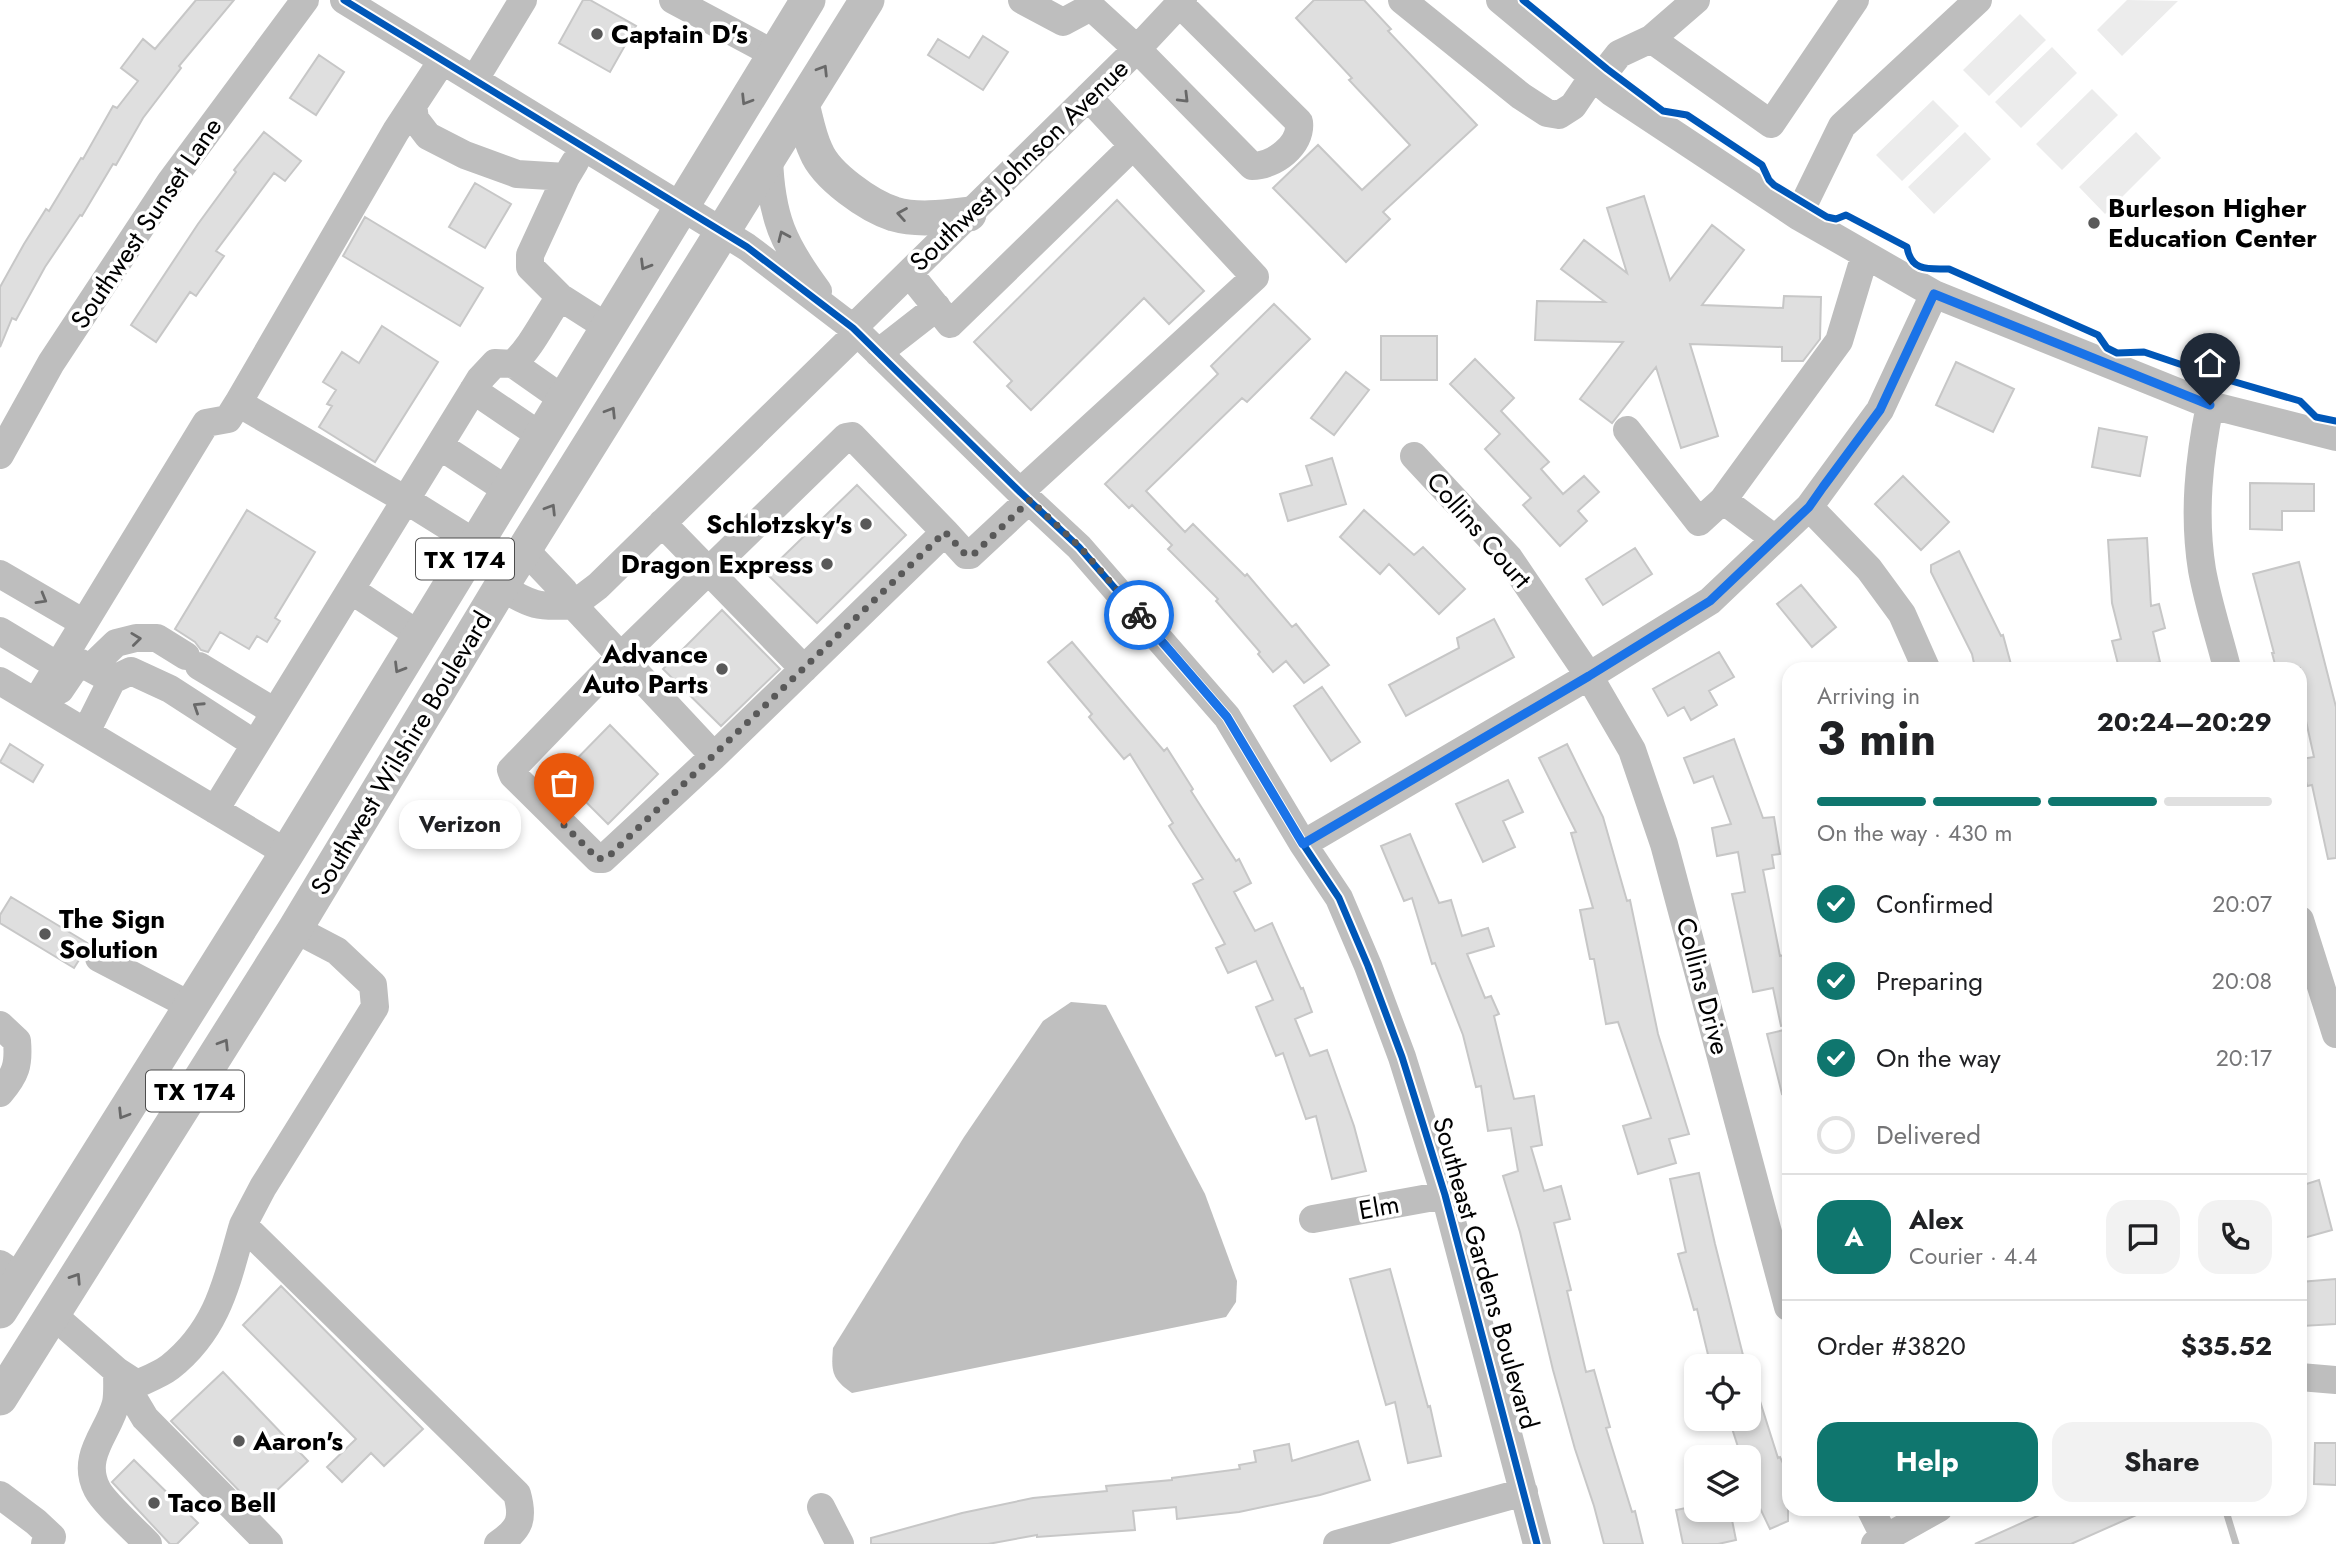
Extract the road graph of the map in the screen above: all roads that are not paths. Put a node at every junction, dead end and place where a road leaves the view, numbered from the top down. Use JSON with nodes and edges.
{"nodes":[{"id":1,"x":305,"y":0,"type":"edge"},
{"id":2,"x":344,"y":0,"type":"edge"},
{"id":3,"x":523,"y":0,"type":"edge"},
{"id":4,"x":673,"y":0,"type":"edge"},
{"id":5,"x":808,"y":0,"type":"edge"},
{"id":6,"x":867,"y":0,"type":"edge"},
{"id":7,"x":1022,"y":0,"type":"edge"},
{"id":8,"x":1402,"y":0,"type":"edge"},
{"id":9,"x":1500,"y":0,"type":"edge"},
{"id":10,"x":1696,"y":0,"type":"edge"},
{"id":11,"x":1856,"y":0,"type":"edge"},
{"id":12,"x":1978,"y":0,"type":"edge"},
{"id":13,"x":1181,"y":2,"type":"edge"},
{"id":14,"x":1094,"y":3,"type":"edge"},
{"id":15,"x":719,"y":11,"type":"edge"},
{"id":16,"x":1651,"y":39,"type":"junction"},
{"id":17,"x":1137,"y":49,"type":"junction"},
{"id":18,"x":774,"y":54,"type":"junction"},
{"id":19,"x":442,"y":61,"type":"junction"},
{"id":20,"x":475,"y":79,"type":"junction"},
{"id":21,"x":1595,"y":80,"type":"junction"},
{"id":22,"x":1088,"y":97,"type":"junction"},
{"id":23,"x":802,"y":104,"type":"junction"},
{"id":24,"x":413,"y":105,"type":"junction"},
{"id":25,"x":1133,"y":146,"type":"junction"},
{"id":26,"x":583,"y":147,"type":"junction"},
{"id":27,"x":769,"y":158,"type":"junction"},
{"id":28,"x":566,"y":177,"type":"junction"},
{"id":29,"x":680,"y":206,"type":"junction"},
{"id":30,"x":969,"y":214,"type":"junction"},
{"id":31,"x":1798,"y":216,"type":"junction"},
{"id":32,"x":723,"y":232,"type":"junction"},
{"id":33,"x":1866,"y":255,"type":"junction"},
{"id":34,"x":909,"y":273,"type":"junction"},
{"id":35,"x":1934,"y":294,"type":"junction"},
{"id":36,"x":560,"y":297,"type":"junction"},
{"id":37,"x":937,"y":307,"type":"junction"},
{"id":38,"x":848,"y":324,"type":"junction"},
{"id":39,"x":607,"y":327,"type":"junction"},
{"id":40,"x":877,"y":353,"type":"junction"},
{"id":41,"x":513,"y":365,"type":"junction"},
{"id":42,"x":473,"y":390,"type":"junction"},
{"id":43,"x":563,"y":399,"type":"junction"},
{"id":44,"x":238,"y":403,"type":"junction"},
{"id":45,"x":2210,"y":405,"type":"junction"},
{"id":46,"x":1627,"y":430,"type":"dead end"},
{"id":47,"x":541,"y":436,"type":"junction"},
{"id":48,"x":2336,"y":437,"type":"edge"},
{"id":49,"x":439,"y":446,"type":"junction"},
{"id":50,"x":0,"y":455,"type":"edge"},
{"id":51,"x":1414,"y":456,"type":"dead end"},
{"id":52,"x":507,"y":490,"type":"junction"},
{"id":53,"x":1025,"y":496,"type":"junction"},
{"id":54,"x":406,"y":500,"type":"junction"},
{"id":55,"x":1723,"y":500,"type":"junction"},
{"id":56,"x":1809,"y":507,"type":"junction"},
{"id":57,"x":662,"y":523,"type":"junction"},
{"id":58,"x":945,"y":532,"type":"junction"},
{"id":59,"x":1775,"y":539,"type":"junction"},
{"id":60,"x":475,"y":544,"type":"junction"},
{"id":61,"x":526,"y":550,"type":"junction"},
{"id":62,"x":709,"y":570,"type":"junction"},
{"id":63,"x":0,"y":575,"type":"edge"},
{"id":64,"x":501,"y":587,"type":"junction"},
{"id":65,"x":351,"y":590,"type":"junction"},
{"id":66,"x":573,"y":605,"type":"junction"},
{"id":67,"x":84,"y":623,"type":"junction"},
{"id":68,"x":0,"y":631,"type":"edge"},
{"id":69,"x":419,"y":635,"type":"junction"},
{"id":70,"x":621,"y":656,"type":"junction"},
{"id":71,"x":1923,"y":662,"type":"edge"},
{"id":72,"x":2225,"y":662,"type":"edge"},
{"id":73,"x":58,"y":666,"type":"junction"},
{"id":74,"x":804,"y":669,"type":"junction"},
{"id":75,"x":101,"y":674,"type":"junction"},
{"id":76,"x":1589,"y":676,"type":"junction"},
{"id":77,"x":0,"y":681,"type":"edge"},
{"id":78,"x":41,"y":705,"type":"junction"},
{"id":79,"x":275,"y":712,"type":"junction"},
{"id":80,"x":86,"y":732,"type":"junction"},
{"id":81,"x":255,"y":744,"type":"junction"},
{"id":82,"x":714,"y":757,"type":"junction"},
{"id":83,"x":215,"y":810,"type":"junction"},
{"id":84,"x":1303,"y":844,"type":"junction"},
{"id":85,"x":287,"y":853,"type":"junction"},
{"id":86,"x":295,"y":929,"type":"junction"},
{"id":87,"x":2307,"y":942,"type":"edge"},
{"id":88,"x":99,"y":958,"type":"dead end"},
{"id":89,"x":191,"y":1006,"type":"junction"},
{"id":90,"x":0,"y":1025,"type":"edge"},
{"id":91,"x":2336,"y":1034,"type":"edge"},
{"id":92,"x":0,"y":1093,"type":"edge"},
{"id":93,"x":1445,"y":1195,"type":"junction"},
{"id":94,"x":1313,"y":1219,"type":"dead end"},
{"id":95,"x":243,"y":1225,"type":"junction"},
{"id":96,"x":10,"y":1271,"type":"edge"},
{"id":97,"x":1782,"y":1285,"type":"edge"},
{"id":98,"x":0,"y":1311,"type":"edge"},
{"id":99,"x":53,"y":1315,"type":"junction"},
{"id":100,"x":117,"y":1371,"type":"junction"},
{"id":101,"x":2307,"y":1378,"type":"edge"},
{"id":102,"x":2336,"y":1380,"type":"edge"},
{"id":103,"x":0,"y":1398,"type":"edge"},
{"id":104,"x":1524,"y":1492,"type":"junction"},
{"id":105,"x":0,"y":1495,"type":"edge"},
{"id":106,"x":821,"y":1507,"type":"dead end"},
{"id":107,"x":1872,"y":1516,"type":"edge"},
{"id":108,"x":1925,"y":1516,"type":"edge"},
{"id":109,"x":1880,"y":1541,"type":"edge"},
{"id":110,"x":52,"y":1542,"type":"edge"},
{"id":111,"x":143,"y":1542,"type":"edge"},
{"id":112,"x":269,"y":1544,"type":"edge"},
{"id":113,"x":498,"y":1544,"type":"edge"},
{"id":114,"x":840,"y":1544,"type":"edge"},
{"id":115,"x":1337,"y":1544,"type":"edge"},
{"id":116,"x":1537,"y":1544,"type":"edge"}],
"edges":[{"from":1,"to":50,"type":"street","name":"Southwest Sunset Lane"},
{"from":2,"to":19,"type":"street","name":"Southeast Gardens Boulevard"},
{"from":3,"to":20,"type":"street"},
{"from":4,"to":15,"type":"street"},
{"from":5,"to":18,"type":"main road","name":"Southwest Wilshire Boulevard","number":"TX 174"},
{"from":23,"to":6,"type":"main road","name":"Southwest Wilshire Boulevard","number":"TX 174","one_way":true},
{"from":7,"to":14,"type":"street"},
{"from":8,"to":21,"type":"street"},
{"from":9,"to":21,"type":"street"},
{"from":10,"to":16,"type":"street"},
{"from":11,"to":16,"type":"street"},
{"from":12,"to":31,"type":"street"},
{"from":13,"to":17,"type":"street","name":"Southwest Johnson Avenue"},
{"from":17,"to":13,"type":"street","one_way":true},
{"from":14,"to":17,"type":"street"},
{"from":15,"to":18,"type":"street"},
{"from":16,"to":21,"type":"street"},
{"from":17,"to":22,"type":"street","name":"Southwest Johnson Avenue"},
{"from":18,"to":29,"type":"main road","name":"Southwest Wilshire Boulevard","number":"TX 174","one_way":true},
{"from":19,"to":20,"type":"street","name":"Southeast Gardens Boulevard"},
{"from":19,"to":24,"type":"street"},
{"from":20,"to":26,"type":"street","name":"Southeast Gardens Boulevard"},
{"from":21,"to":31,"type":"street"},
{"from":22,"to":25,"type":"street"},
{"from":22,"to":30,"type":"street","name":"Southwest Johnson Avenue"},
{"from":23,"to":27,"type":"main road","name":"Southwest Wilshire Boulevard","number":"TX 174"},
{"from":30,"to":23,"type":"main road","one_way":true},
{"from":24,"to":28,"type":"street"},
{"from":24,"to":44,"type":"street"},
{"from":25,"to":37,"type":"street"},
{"from":25,"to":53,"type":"street"},
{"from":26,"to":28,"type":"street"},
{"from":26,"to":29,"type":"street","name":"Southeast Gardens Boulevard"},
{"from":27,"to":32,"type":"main road","name":"Southwest Wilshire Boulevard","number":"TX 174"},
{"from":38,"to":27,"type":"street","one_way":true},
{"from":28,"to":36,"type":"street"},
{"from":29,"to":32,"type":"street","name":"Southeast Gardens Boulevard"},
{"from":29,"to":39,"type":"main road","name":"Southwest Wilshire Boulevard","number":"TX 174","one_way":true},
{"from":30,"to":34,"type":"street","name":"Southwest Johnson Avenue"},
{"from":31,"to":33,"type":"street"},
{"from":32,"to":38,"type":"street","name":"Southeast Gardens Boulevard"},
{"from":61,"to":32,"type":"main road","name":"Southwest Wilshire Boulevard","number":"TX 174","one_way":true},
{"from":33,"to":35,"type":"street"},
{"from":33,"to":55,"type":"street"},
{"from":34,"to":37,"type":"street"},
{"from":34,"to":38,"type":"street","name":"Southwest Johnson Avenue"},
{"from":35,"to":45,"type":"street"},
{"from":35,"to":56,"type":"street"},
{"from":36,"to":39,"type":"street"},
{"from":36,"to":41,"type":"street"},
{"from":37,"to":40,"type":"street"},
{"from":38,"to":40,"type":"street","name":"Southeast Gardens Boulevard"},
{"from":38,"to":57,"type":"street","name":"Southwest Johnson Avenue"},
{"from":39,"to":43,"type":"main road","name":"Southwest Wilshire Boulevard","number":"TX 174"},
{"from":40,"to":53,"type":"street","name":"Southeast Gardens Boulevard"},
{"from":41,"to":42,"type":"street"},
{"from":41,"to":43,"type":"street"},
{"from":42,"to":47,"type":"street"},
{"from":42,"to":49,"type":"street"},
{"from":43,"to":47,"type":"main road","name":"Southwest Wilshire Boulevard","number":"TX 174"},
{"from":44,"to":54,"type":"street"},
{"from":44,"to":67,"type":"street"},
{"from":45,"to":48,"type":"street"},
{"from":45,"to":72,"type":"street"},
{"from":46,"to":55,"type":"street"},
{"from":47,"to":52,"type":"main road","name":"Southwest Wilshire Boulevard","number":"TX 174"},
{"from":49,"to":52,"type":"street"},
{"from":49,"to":54,"type":"street"},
{"from":51,"to":76,"type":"street","name":"Collins Court"},
{"from":52,"to":60,"type":"main road","name":"Southwest Wilshire Boulevard","number":"TX 174"},
{"from":53,"to":58,"type":"street"},
{"from":53,"to":84,"type":"street","name":"Southeast Gardens Boulevard"},
{"from":54,"to":60,"type":"street"},
{"from":54,"to":65,"type":"street"},
{"from":55,"to":59,"type":"street"},
{"from":56,"to":59,"type":"street"},
{"from":56,"to":71,"type":"street"},
{"from":57,"to":62,"type":"street"},
{"from":57,"to":66,"type":"street","name":"Southwest Johnson Avenue"},
{"from":58,"to":62,"type":"street"},
{"from":58,"to":74,"type":"street"},
{"from":59,"to":76,"type":"street"},
{"from":60,"to":69,"type":"main road","name":"Southwest Wilshire Boulevard","number":"TX 174"},
{"from":61,"to":64,"type":"main road","name":"Southwest Wilshire Boulevard","number":"TX 174"},
{"from":61,"to":66,"type":"street"},
{"from":62,"to":70,"type":"street"},
{"from":62,"to":74,"type":"street"},
{"from":63,"to":67,"type":"street","one_way":true},
{"from":64,"to":66,"type":"street"},
{"from":64,"to":86,"type":"main road","name":"Southwest Wilshire Boulevard","number":"TX 174"},
{"from":65,"to":69,"type":"street"},
{"from":65,"to":79,"type":"street"},
{"from":66,"to":70,"type":"street"},
{"from":67,"to":73,"type":"street"},
{"from":68,"to":73,"type":"street"},
{"from":69,"to":85,"type":"main road","name":"Southwest Wilshire Boulevard","number":"TX 174","one_way":true},
{"from":70,"to":82,"type":"street"},
{"from":70,"to":82,"type":"street"},
{"from":73,"to":78,"type":"street"},
{"from":74,"to":82,"type":"street"},
{"from":75,"to":78,"type":"street"},
{"from":75,"to":79,"type":"street","one_way":true},
{"from":75,"to":80,"type":"street"},
{"from":81,"to":75,"type":"street","one_way":true},
{"from":76,"to":84,"type":"street"},
{"from":76,"to":97,"type":"street","name":"Collins Drive"},
{"from":77,"to":78,"type":"street"},
{"from":78,"to":80,"type":"street"},
{"from":79,"to":81,"type":"street"},
{"from":80,"to":83,"type":"street"},
{"from":81,"to":83,"type":"street"},
{"from":83,"to":85,"type":"street"},
{"from":84,"to":93,"type":"street","name":"Southeast Gardens Boulevard"},
{"from":85,"to":89,"type":"main road","name":"Southwest Wilshire Boulevard","number":"TX 174"},
{"from":86,"to":95,"type":"street"},
{"from":99,"to":86,"type":"main road","name":"Southwest Wilshire Boulevard","number":"TX 174","one_way":true},
{"from":87,"to":91,"type":"street"},
{"from":88,"to":89,"type":"street"},
{"from":89,"to":96,"type":"main road","name":"Southwest Wilshire Boulevard","number":"TX 174","one_way":true},
{"from":90,"to":92,"type":"street"},
{"from":93,"to":94,"type":"street","name":"Elm"},
{"from":93,"to":104,"type":"street","name":"Southeast Gardens Boulevard"},
{"from":95,"to":100,"type":"street"},
{"from":95,"to":113,"type":"street"},
{"from":96,"to":98,"type":"main road","name":"Southwest Wilshire Boulevard","number":"TX 174"},
{"from":99,"to":100,"type":"street"},
{"from":99,"to":103,"type":"main road","name":"Southwest Wilshire Boulevard","number":"TX 174"},
{"from":100,"to":111,"type":"street"},
{"from":100,"to":112,"type":"street"},
{"from":101,"to":102,"type":"street"},
{"from":104,"to":115,"type":"street"},
{"from":104,"to":116,"type":"street","name":"Southeast Gardens Boulevard"},
{"from":105,"to":110,"type":"street"},
{"from":106,"to":114,"type":"street"},
{"from":107,"to":109,"type":"street"},
{"from":108,"to":109,"type":"street"}]}
